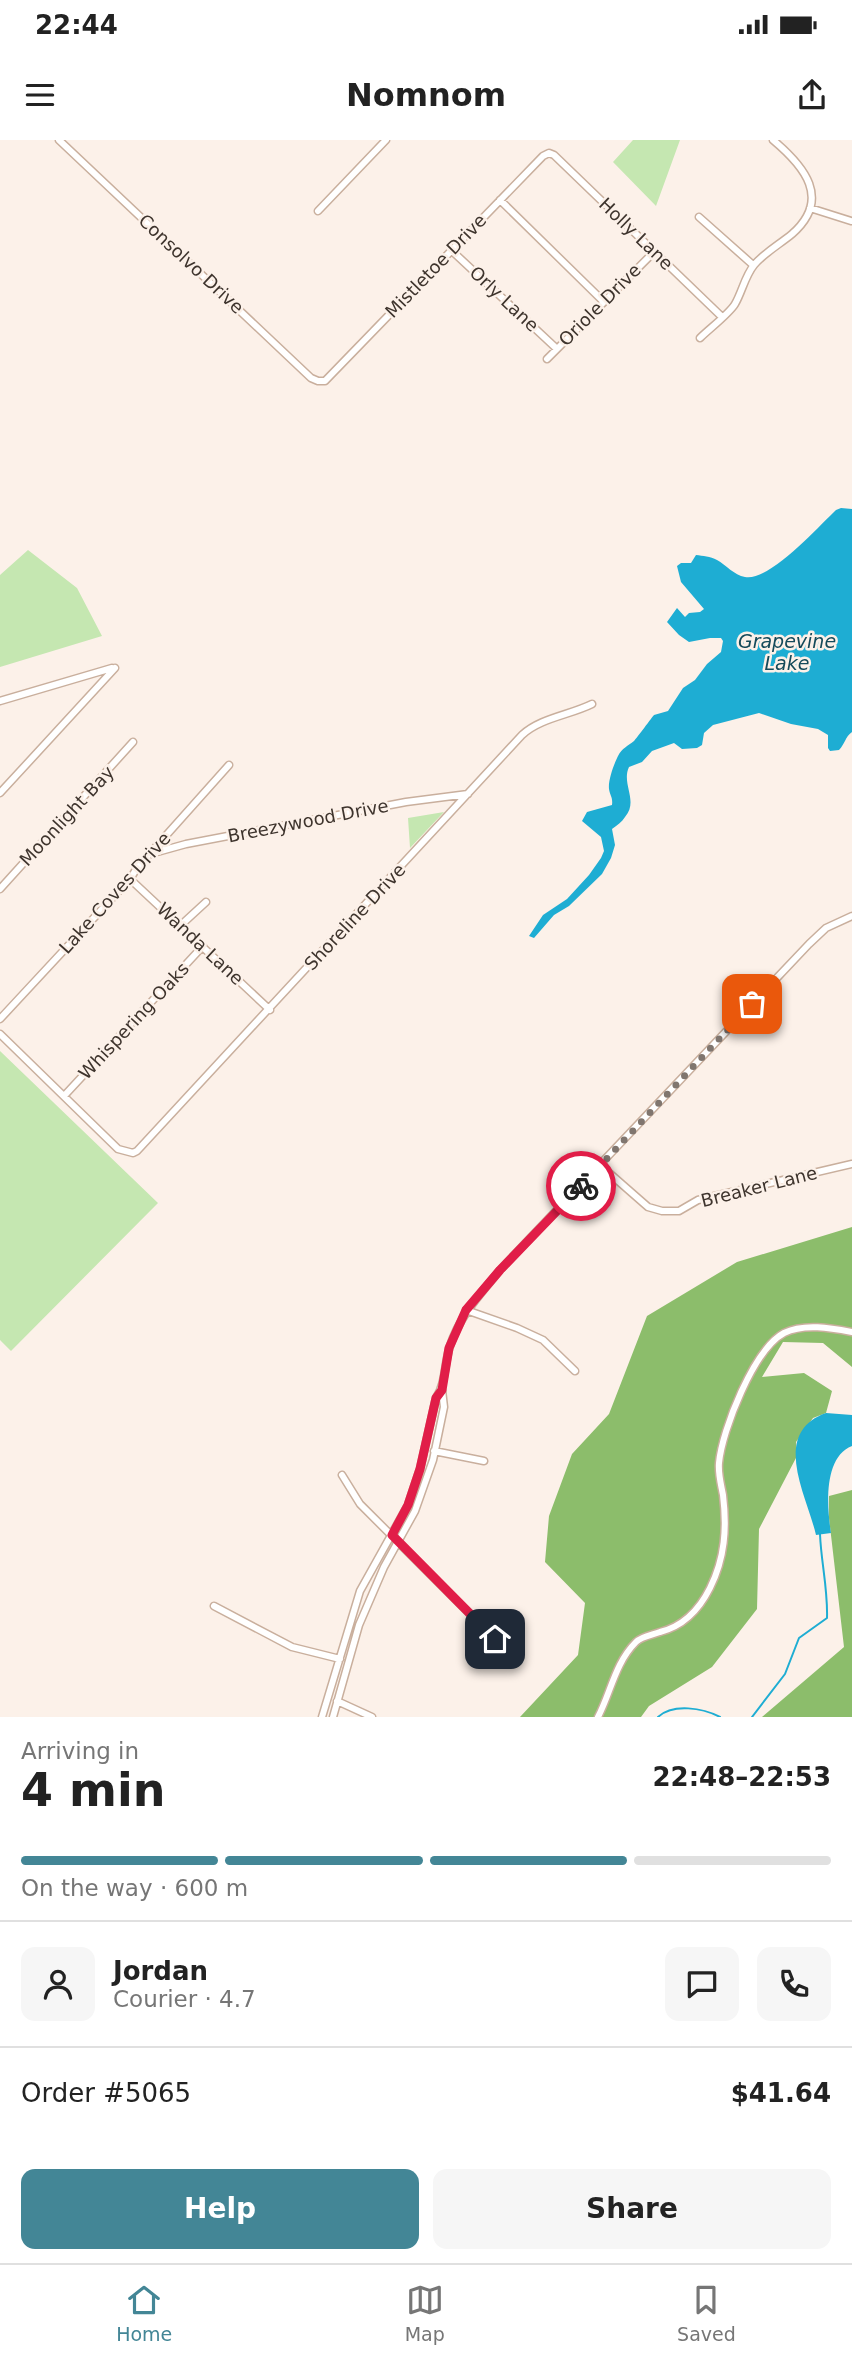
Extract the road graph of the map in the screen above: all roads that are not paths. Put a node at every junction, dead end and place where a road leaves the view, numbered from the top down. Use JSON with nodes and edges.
{"nodes":[{"id":1,"x":59,"y":140,"type":"edge"},
{"id":2,"x":386,"y":140,"type":"edge"},
{"id":3,"x":773,"y":140,"type":"edge"},
{"id":4,"x":550,"y":153,"type":"joint"},
{"id":5,"x":500,"y":200,"type":"junction"},
{"id":6,"x":810,"y":208,"type":"junction"},
{"id":7,"x":318,"y":211,"type":"dead end"},
{"id":8,"x":699,"y":217,"type":"dead end"},
{"id":9,"x":851,"y":221,"type":"edge"},
{"id":10,"x":452,"y":250,"type":"junction"},
{"id":11,"x":654,"y":251,"type":"junction"},
{"id":12,"x":754,"y":265,"type":"junction"},
{"id":13,"x":604,"y":302,"type":"junction"},
{"id":14,"x":721,"y":316,"type":"junction"},
{"id":15,"x":700,"y":338,"type":"dead end"},
{"id":16,"x":557,"y":349,"type":"junction"},
{"id":17,"x":547,"y":359,"type":"dead end"},
{"id":18,"x":325,"y":382,"type":"joint"},
{"id":19,"x":0,"y":701,"type":"edge"},
{"id":20,"x":592,"y":704,"type":"dead end"},
{"id":21,"x":133,"y":742,"type":"dead end"},
{"id":22,"x":229,"y":765,"type":"dead end"},
{"id":23,"x":0,"y":793,"type":"edge"},
{"id":24,"x":468,"y":794,"type":"junction"},
{"id":25,"x":150,"y":854,"type":"junction"},
{"id":26,"x":130,"y":879,"type":"junction"},
{"id":27,"x":0,"y":889,"type":"edge"},
{"id":28,"x":206,"y":902,"type":"dead end"},
{"id":29,"x":852,"y":916,"type":"edge"},
{"id":30,"x":181,"y":925,"type":"junction"},
{"id":31,"x":203,"y":946,"type":"junction"},
{"id":32,"x":270,"y":1010,"type":"junction"},
{"id":33,"x":0,"y":1019,"type":"edge"},
{"id":34,"x":0,"y":1034,"type":"edge"},
{"id":35,"x":64,"y":1096,"type":"junction"},
{"id":36,"x":852,"y":1164,"type":"edge"},
{"id":37,"x":600,"y":1165,"type":"junction"},
{"id":38,"x":466,"y":1310,"type":"junction"},
{"id":39,"x":852,"y":1332,"type":"edge"},
{"id":40,"x":575,"y":1371,"type":"dead end"},
{"id":41,"x":442,"y":1390,"type":"junction"},
{"id":42,"x":425,"y":1451,"type":"junction"},
{"id":43,"x":435,"y":1451,"type":"junction"},
{"id":44,"x":484,"y":1461,"type":"dead end"},
{"id":45,"x":342,"y":1475,"type":"dead end"},
{"id":46,"x":392,"y":1535,"type":"junction"},
{"id":47,"x":400,"y":1542,"type":"junction"},
{"id":48,"x":214,"y":1606,"type":"dead end"},
{"id":49,"x":495,"y":1639,"type":"dead end"},
{"id":50,"x":338,"y":1658,"type":"junction"},
{"id":51,"x":349,"y":1661,"type":"junction"},
{"id":52,"x":328,"y":1698,"type":"junction"},
{"id":53,"x":338,"y":1702,"type":"junction"},
{"id":54,"x":322,"y":1717,"type":"edge"},
{"id":55,"x":333,"y":1717,"type":"edge"},
{"id":56,"x":372,"y":1717,"type":"edge"},
{"id":57,"x":598,"y":1717,"type":"edge"}],
"edges":[{"from":1,"to":18,"type":"street","name":"Consolvo Drive"},
{"from":2,"to":7,"type":"street"},
{"from":3,"to":6,"type":"street"},
{"from":4,"to":5,"type":"street","name":"Mistletoe Drive"},
{"from":4,"to":11,"type":"street","name":"Holly Lane"},
{"from":5,"to":10,"type":"street","name":"Mistletoe Drive"},
{"from":5,"to":13,"type":"street"},
{"from":6,"to":9,"type":"street"},
{"from":6,"to":12,"type":"street"},
{"from":8,"to":12,"type":"street"},
{"from":10,"to":16,"type":"street","name":"Orly Lane"},
{"from":10,"to":18,"type":"street","name":"Mistletoe Drive"},
{"from":11,"to":13,"type":"street","name":"Oriole Drive"},
{"from":11,"to":14,"type":"street","name":"Holly Lane"},
{"from":12,"to":14,"type":"street"},
{"from":13,"to":16,"type":"street","name":"Oriole Drive"},
{"from":14,"to":15,"type":"street"},
{"from":16,"to":17,"type":"street","name":"Oriole Drive"},
{"from":19,"to":23,"type":"street"},
{"from":20,"to":24,"type":"street","name":"Shoreline Drive"},
{"from":21,"to":27,"type":"street","name":"Moonlight Bay"},
{"from":22,"to":25,"type":"street","name":"Lake Coves Drive"},
{"from":24,"to":25,"type":"street","name":"Breezywood Drive"},
{"from":24,"to":32,"type":"street","name":"Shoreline Drive"},
{"from":25,"to":26,"type":"street","name":"Lake Coves Drive"},
{"from":26,"to":30,"type":"street","name":"Wanda Lane"},
{"from":26,"to":33,"type":"street","name":"Lake Coves Drive"},
{"from":28,"to":30,"type":"street"},
{"from":29,"to":37,"type":"street"},
{"from":30,"to":31,"type":"street","name":"Wanda Lane"},
{"from":31,"to":32,"type":"street","name":"Wanda Lane"},
{"from":31,"to":35,"type":"street","name":"Whispering Oaks"},
{"from":32,"to":35,"type":"street","name":"Shoreline Drive"},
{"from":34,"to":35,"type":"street"},
{"from":36,"to":37,"type":"street","name":"Breaker Lane"},
{"from":37,"to":38,"type":"street"},
{"from":38,"to":40,"type":"street"},
{"from":38,"to":41,"type":"street"},
{"from":39,"to":57,"type":"street"},
{"from":41,"to":42,"type":"street"},
{"from":41,"to":43,"type":"street"},
{"from":42,"to":43,"type":"street"},
{"from":42,"to":46,"type":"street"},
{"from":43,"to":44,"type":"street"},
{"from":43,"to":47,"type":"street"},
{"from":45,"to":46,"type":"street"},
{"from":46,"to":47,"type":"street"},
{"from":46,"to":50,"type":"street"},
{"from":47,"to":49,"type":"street"},
{"from":47,"to":51,"type":"street"},
{"from":48,"to":50,"type":"street"},
{"from":50,"to":51,"type":"street"},
{"from":50,"to":52,"type":"street"},
{"from":51,"to":53,"type":"street"},
{"from":52,"to":53,"type":"street"},
{"from":52,"to":54,"type":"street"},
{"from":53,"to":55,"type":"street"},
{"from":53,"to":56,"type":"street"}]}
